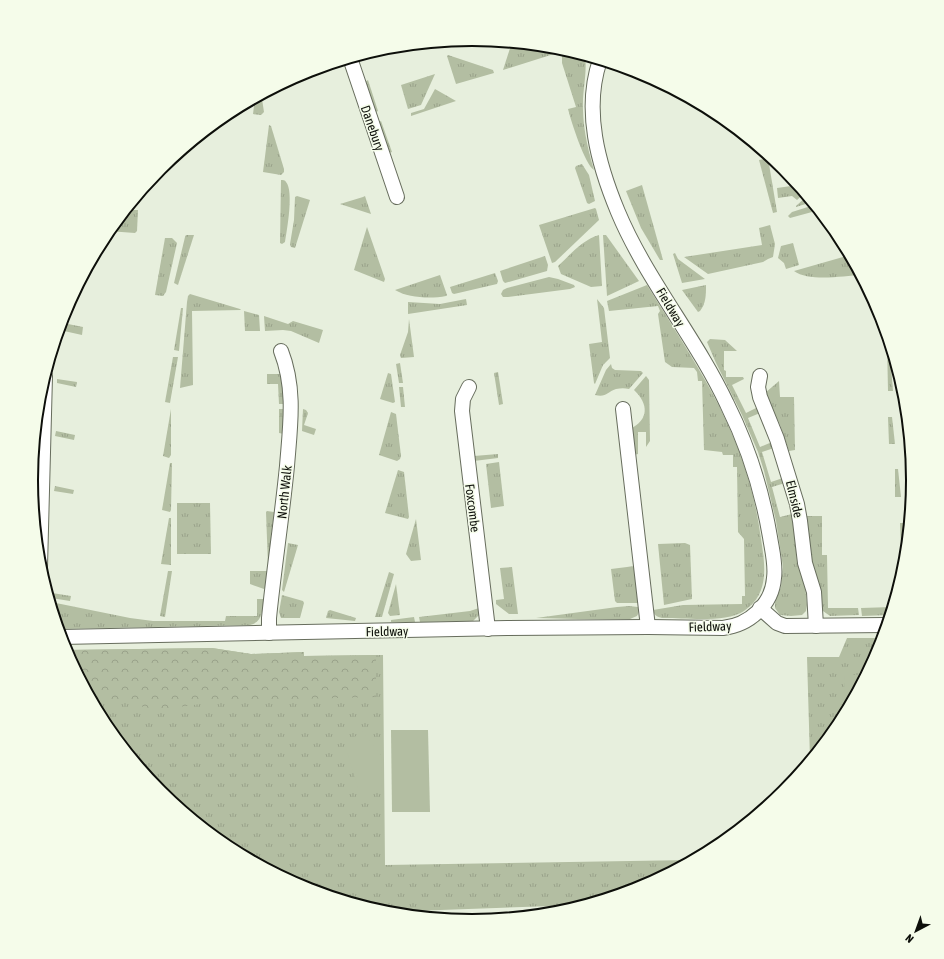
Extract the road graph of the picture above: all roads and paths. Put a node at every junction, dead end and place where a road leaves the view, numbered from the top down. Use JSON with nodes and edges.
{"nodes":[{"id":1,"x":352,"y":63,"type":"edge"},
{"id":2,"x":599,"y":65,"type":"edge"},
{"id":3,"x":397,"y":197,"type":"dead end"},
{"id":4,"x":281,"y":352,"type":"dead end"},
{"id":5,"x":760,"y":376,"type":"dead end"},
{"id":6,"x":469,"y":387,"type":"dead end"},
{"id":7,"x":44,"y":408,"type":"edge"},
{"id":8,"x":622,"y":409,"type":"dead end"},
{"id":9,"x":41,"y":527,"type":"edge"},
{"id":10,"x":760,"y":608,"type":"junction"},
{"id":11,"x":881,"y":625,"type":"edge"},
{"id":12,"x":816,"y":626,"type":"junction"},
{"id":13,"x":648,"y":627,"type":"junction"},
{"id":14,"x":488,"y":629,"type":"junction"},
{"id":15,"x":269,"y":633,"type":"junction"},
{"id":16,"x":68,"y":637,"type":"edge"}],
"edges":[{"from":1,"to":3,"type":"street","name":"Danebury"},
{"from":2,"to":10,"type":"street","name":"Fieldway"},
{"from":4,"to":15,"type":"street","name":"North Walk"},
{"from":5,"to":12,"type":"street","name":"Elmside"},
{"from":6,"to":14,"type":"street","name":"Foxcombe"},
{"from":7,"to":9,"type":"street"},
{"from":8,"to":13,"type":"street"},
{"from":10,"to":12,"type":"street"},
{"from":10,"to":13,"type":"street","name":"Fieldway"},
{"from":11,"to":12,"type":"street"},
{"from":13,"to":14,"type":"street","name":"Fieldway"},
{"from":14,"to":15,"type":"street","name":"Fieldway"},
{"from":15,"to":16,"type":"street","name":"Fieldway"}]}
